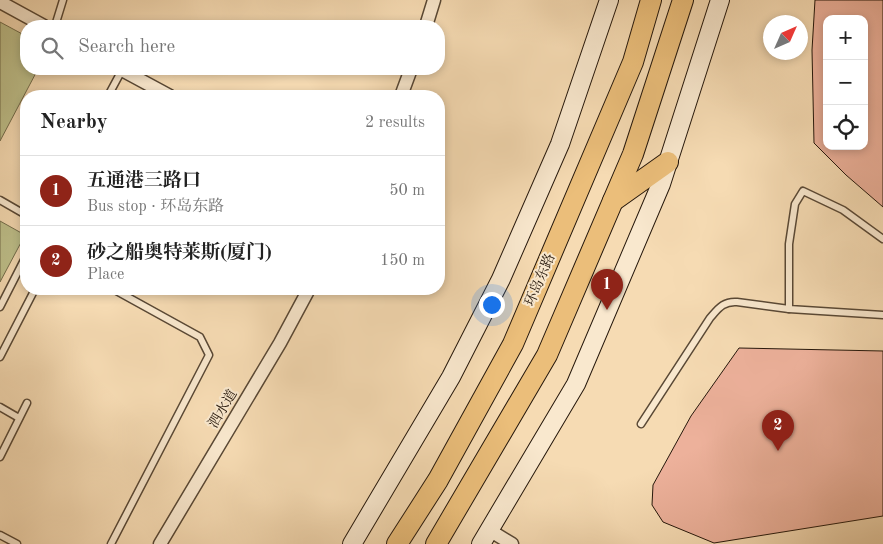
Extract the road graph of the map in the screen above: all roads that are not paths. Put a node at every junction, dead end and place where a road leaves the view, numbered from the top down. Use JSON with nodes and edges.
{"nodes":[{"id":1,"x":62,"y":0,"type":"edge"},
{"id":2,"x":434,"y":0,"type":"edge"},
{"id":3,"x":609,"y":0,"type":"edge"},
{"id":4,"x":651,"y":0,"type":"edge"},
{"id":5,"x":683,"y":0,"type":"edge"},
{"id":6,"x":720,"y":0,"type":"edge"},
{"id":7,"x":0,"y":2,"type":"edge"},
{"id":8,"x":33,"y":20,"type":"edge"},
{"id":9,"x":57,"y":20,"type":"edge"},
{"id":10,"x":428,"y":20,"type":"edge"},
{"id":11,"x":118,"y":75,"type":"edge"},
{"id":12,"x":132,"y":75,"type":"edge"},
{"id":13,"x":409,"y":75,"type":"edge"},
{"id":14,"x":111,"y":90,"type":"edge"},
{"id":15,"x":159,"y":90,"type":"edge"},
{"id":16,"x":404,"y":90,"type":"edge"},
{"id":17,"x":668,"y":162,"type":"junction"},
{"id":18,"x":0,"y":200,"type":"edge"},
{"id":19,"x":613,"y":201,"type":"junction"},
{"id":20,"x":20,"y":212,"type":"edge"},
{"id":21,"x":883,"y":239,"type":"edge"},
{"id":22,"x":20,"y":268,"type":"edge"},
{"id":23,"x":33,"y":295,"type":"edge"},
{"id":24,"x":124,"y":295,"type":"edge"},
{"id":25,"x":305,"y":295,"type":"edge"},
{"id":26,"x":0,"y":307,"type":"edge"},
{"id":27,"x":788,"y":309,"type":"junction"},
{"id":28,"x":883,"y":315,"type":"edge"},
{"id":29,"x":0,"y":357,"type":"edge"},
{"id":30,"x":27,"y":403,"type":"dead end"},
{"id":31,"x":0,"y":407,"type":"edge"},
{"id":32,"x":19,"y":418,"type":"junction"},
{"id":33,"x":641,"y":424,"type":"dead end"},
{"id":34,"x":0,"y":457,"type":"edge"},
{"id":35,"x":0,"y":535,"type":"edge"},
{"id":36,"x":485,"y":537,"type":"edge"},
{"id":37,"x":17,"y":544,"type":"edge"},
{"id":38,"x":111,"y":544,"type":"edge"},
{"id":39,"x":160,"y":544,"type":"edge"},
{"id":40,"x":352,"y":544,"type":"edge"},
{"id":41,"x":397,"y":544,"type":"edge"},
{"id":42,"x":436,"y":544,"type":"edge"},
{"id":43,"x":512,"y":544,"type":"edge"}],
"edges":[{"from":1,"to":9,"type":"lane"},
{"from":2,"to":10,"type":"street"},
{"from":3,"to":40,"type":"street"},
{"from":4,"to":41,"type":"main road","name":"环岛东路"},
{"from":5,"to":19,"type":"main road"},
{"from":6,"to":17,"type":"street"},
{"from":7,"to":8,"type":"street"},
{"from":11,"to":14,"type":"lane"},
{"from":12,"to":15,"type":"street"},
{"from":13,"to":16,"type":"street"},
{"from":17,"to":19,"type":"main road"},
{"from":17,"to":36,"type":"street"},
{"from":18,"to":20,"type":"lane"},
{"from":19,"to":42,"type":"main road"},
{"from":21,"to":27,"type":"lane"},
{"from":22,"to":26,"type":"lane"},
{"from":23,"to":29,"type":"lane"},
{"from":24,"to":38,"type":"lane"},
{"from":25,"to":39,"type":"street","name":"泗水道"},
{"from":27,"to":28,"type":"lane"},
{"from":27,"to":33,"type":"lane"},
{"from":30,"to":32,"type":"lane"},
{"from":31,"to":32,"type":"lane"},
{"from":32,"to":34,"type":"lane"},
{"from":35,"to":37,"type":"lane"},
{"from":36,"to":43,"type":"street"}]}
